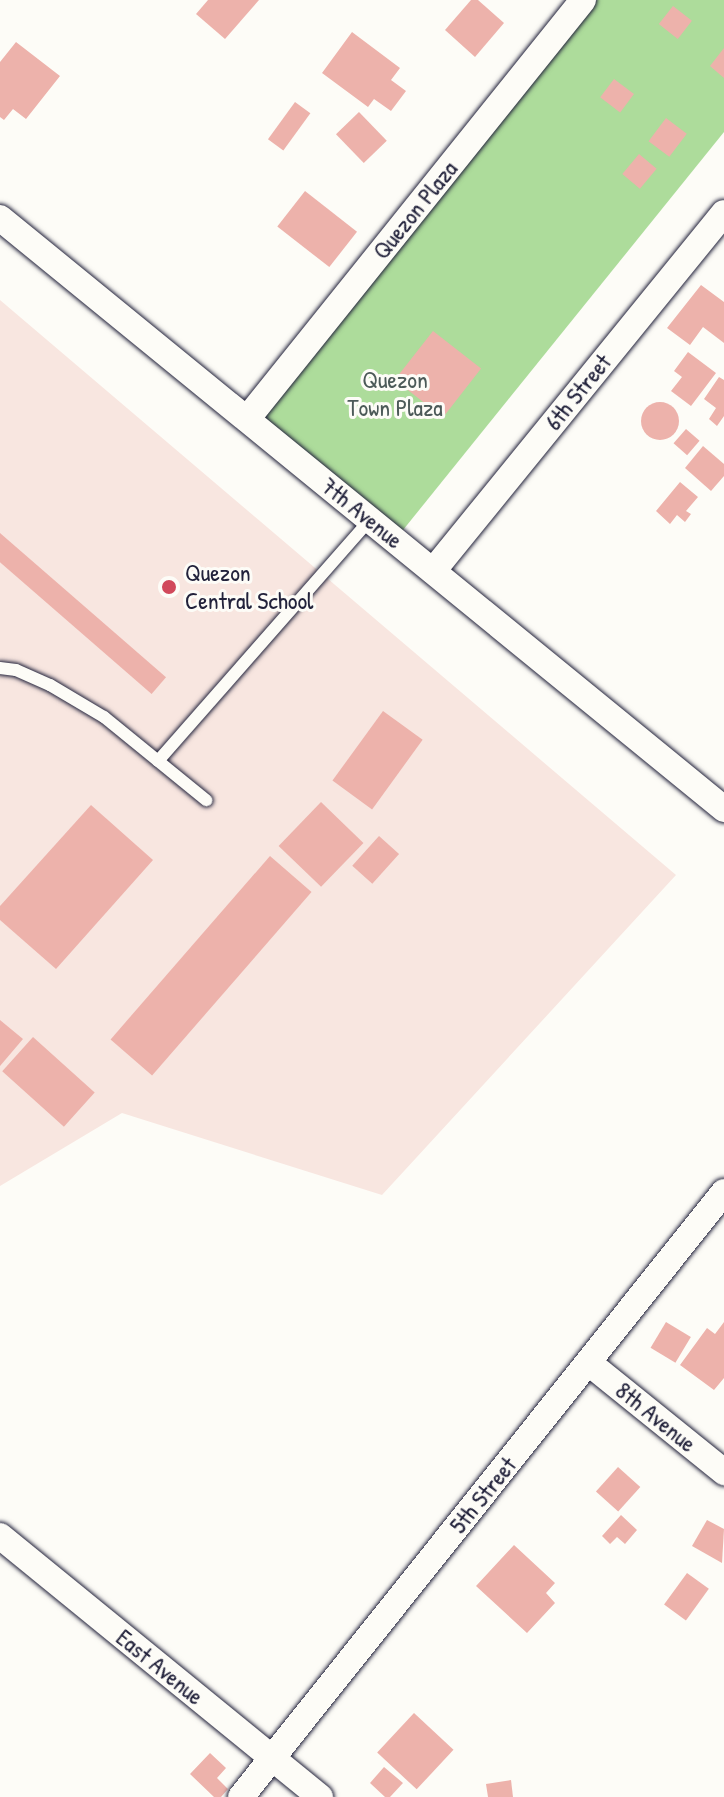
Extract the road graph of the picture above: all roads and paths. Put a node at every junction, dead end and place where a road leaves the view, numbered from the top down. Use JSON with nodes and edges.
{"nodes":[{"id":1,"x":573,"y":4,"type":"edge"},
{"id":2,"x":724,"y":213,"type":"edge"},
{"id":3,"x":0,"y":218,"type":"edge"},
{"id":4,"x":247,"y":419,"type":"junction"},
{"id":5,"x":370,"y":520,"type":"junction"},
{"id":6,"x":433,"y":571,"type":"junction"},
{"id":7,"x":0,"y":668,"type":"edge"},
{"id":8,"x":158,"y":761,"type":"junction"},
{"id":9,"x":206,"y":800,"type":"dead end"},
{"id":10,"x":724,"y":809,"type":"edge"},
{"id":11,"x":724,"y":1192,"type":"edge"},
{"id":12,"x":589,"y":1363,"type":"junction"},
{"id":13,"x":724,"y":1472,"type":"edge"},
{"id":14,"x":0,"y":1536,"type":"edge"},
{"id":15,"x":273,"y":1759,"type":"junction"},
{"id":16,"x":241,"y":1797,"type":"edge"},
{"id":17,"x":320,"y":1797,"type":"edge"}],
"edges":[{"from":1,"to":4,"type":"street","name":"Quezon Plaza"},
{"from":2,"to":6,"type":"street","name":"6th Street"},
{"from":3,"to":4,"type":"street","name":"7th Avenue"},
{"from":4,"to":5,"type":"street","name":"7th Avenue"},
{"from":5,"to":6,"type":"street","name":"7th Avenue"},
{"from":5,"to":8,"type":"lane"},
{"from":6,"to":10,"type":"street","name":"7th Avenue"},
{"from":7,"to":8,"type":"lane"},
{"from":8,"to":9,"type":"lane"},
{"from":11,"to":12,"type":"street","name":"5th Street"},
{"from":12,"to":13,"type":"street","name":"8th Avenue"},
{"from":12,"to":15,"type":"street","name":"5th Street"},
{"from":14,"to":15,"type":"street","name":"East Avenue"},
{"from":15,"to":16,"type":"street","name":"5th Street"},
{"from":15,"to":17,"type":"street","name":"East Avenue"}]}
